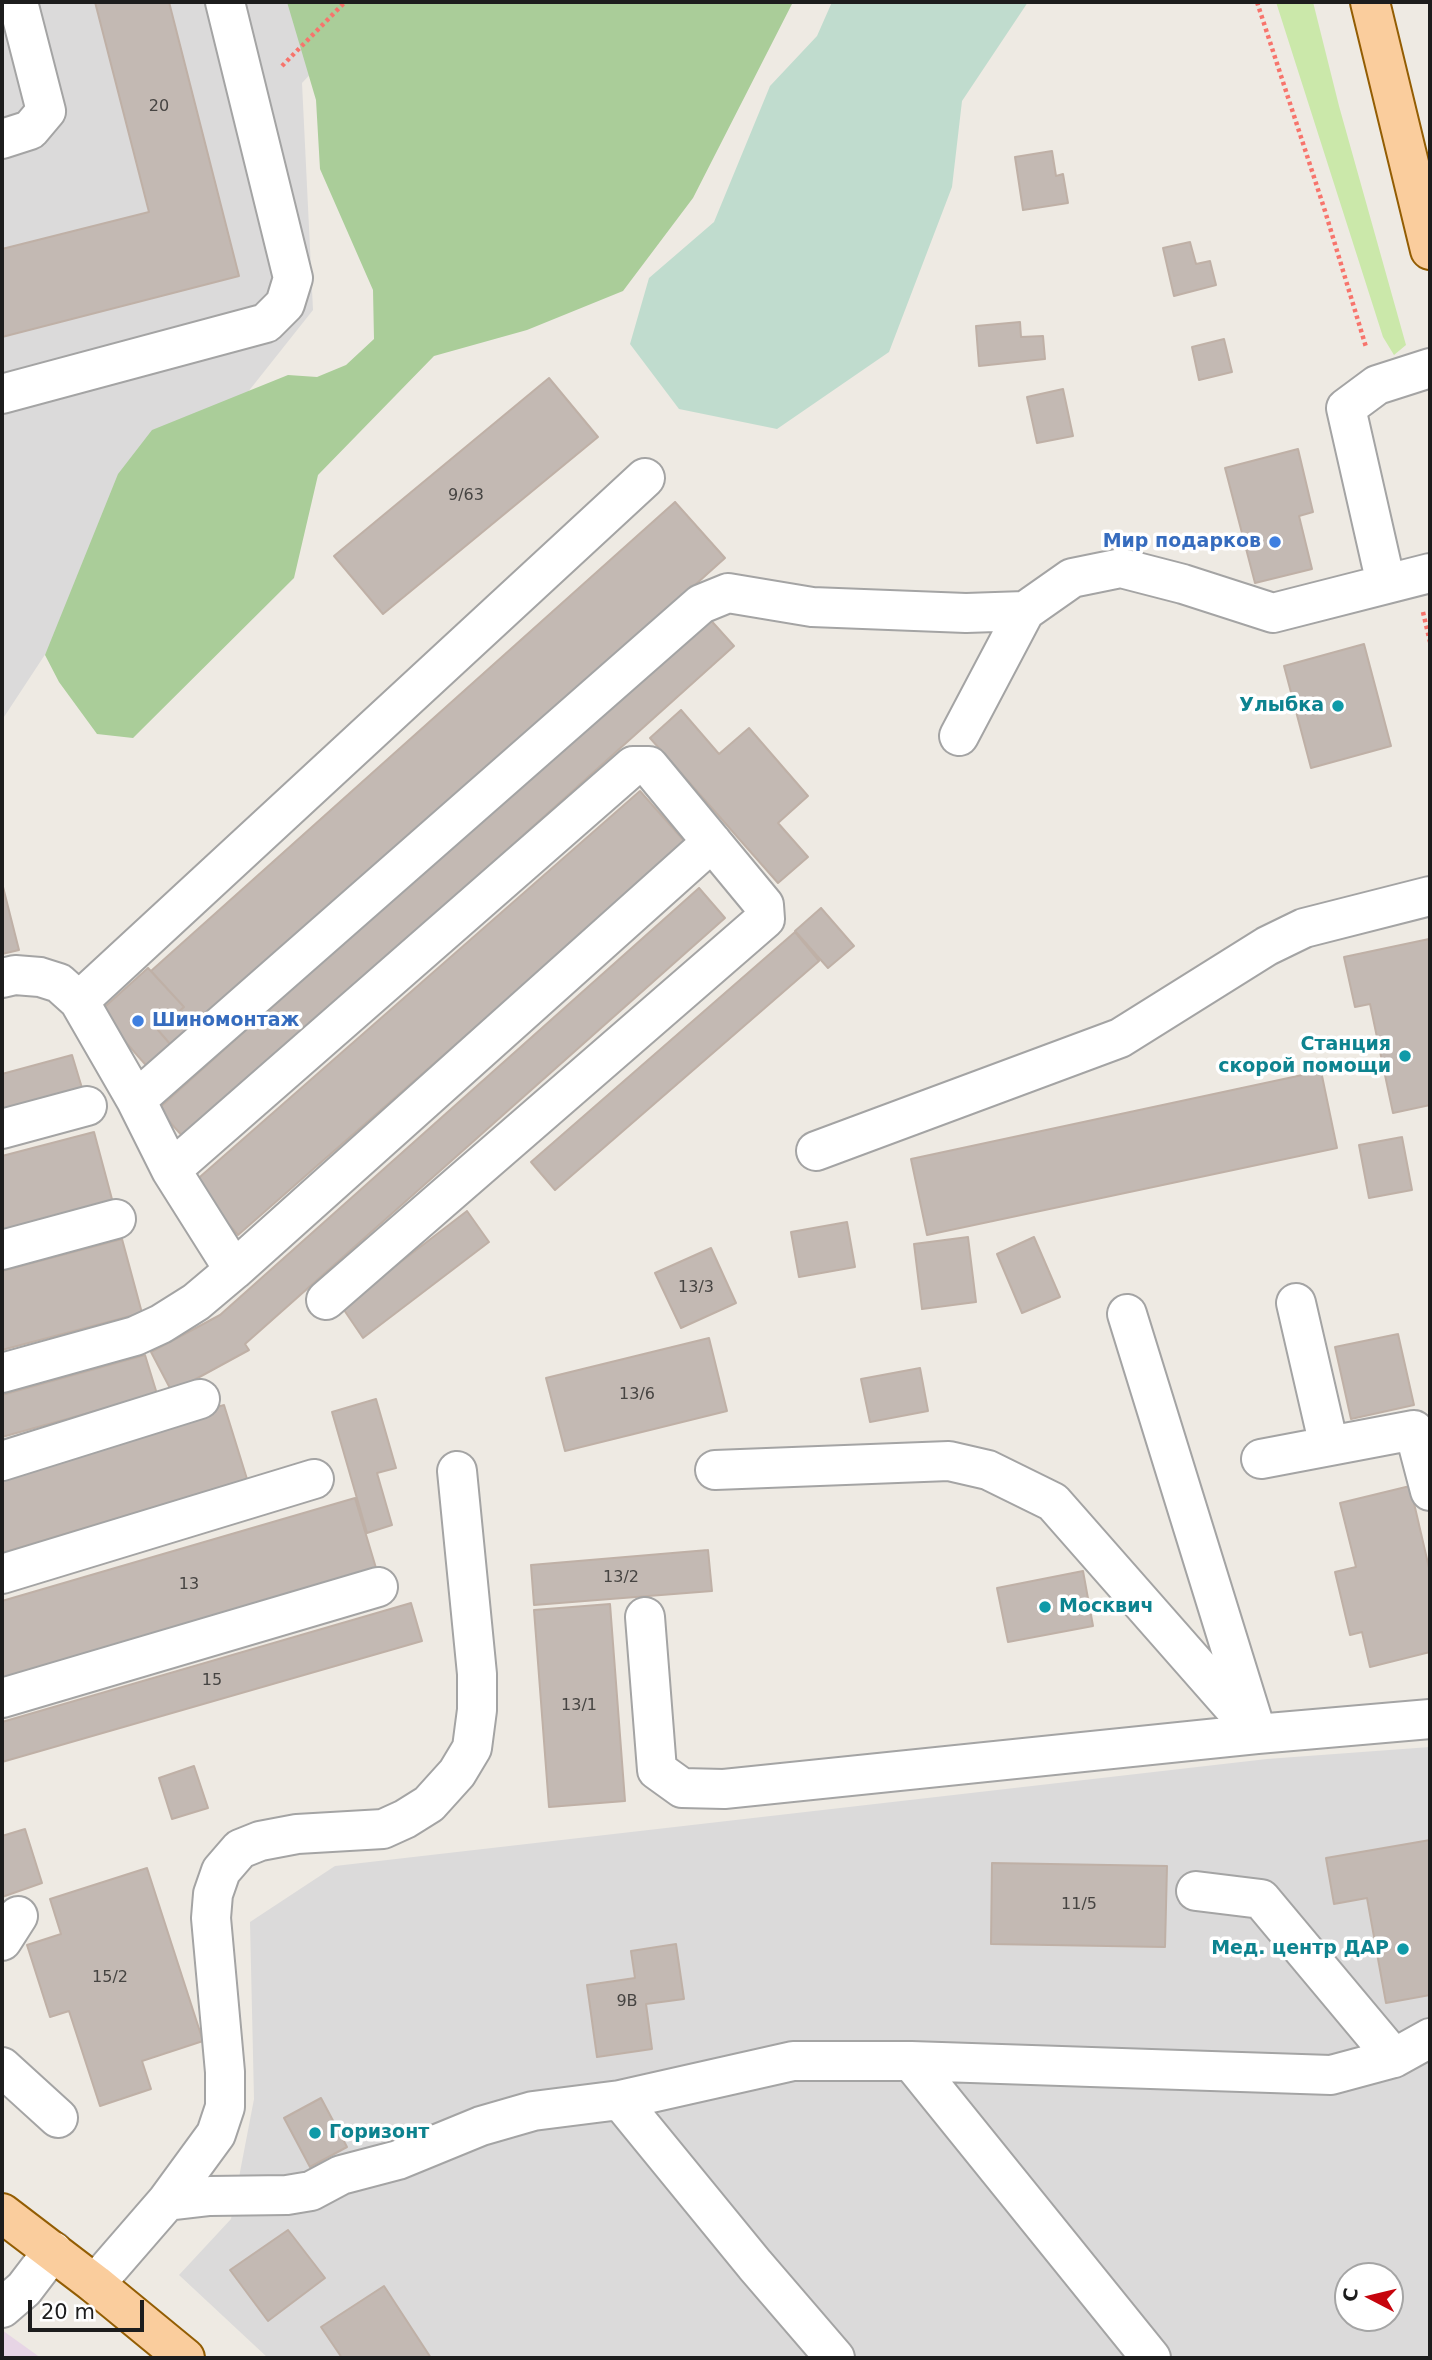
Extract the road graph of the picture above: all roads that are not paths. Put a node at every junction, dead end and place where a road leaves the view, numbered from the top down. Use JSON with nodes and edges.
{"nodes":[{"id":1,"x":18,"y":2,"type":"edge"},
{"id":2,"x":225,"y":2,"type":"edge"},
{"id":3,"x":1370,"y":2,"type":"edge"},
{"id":4,"x":2,"y":139,"type":"edge"},
{"id":5,"x":1430,"y":250,"type":"edge"},
{"id":6,"x":1430,"y":368,"type":"edge"},
{"id":7,"x":2,"y":394,"type":"edge"},
{"id":8,"x":645,"y":478,"type":"dead end"},
{"id":9,"x":1410,"y":578,"type":"edge"},
{"id":10,"x":1025,"y":611,"type":"junction"},
{"id":11,"x":958,"y":736,"type":"dead end"},
{"id":12,"x":712,"y":842,"type":"junction"},
{"id":13,"x":1430,"y":895,"type":"edge"},
{"id":14,"x":2,"y":978,"type":"edge"},
{"id":15,"x":79,"y":1001,"type":"junction"},
{"id":16,"x":136,"y":1100,"type":"junction"},
{"id":17,"x":87,"y":1106,"type":"dead end"},
{"id":18,"x":2,"y":1129,"type":"edge"},
{"id":19,"x":816,"y":1151,"type":"dead end"},
{"id":20,"x":171,"y":1171,"type":"junction"},
{"id":21,"x":116,"y":1219,"type":"dead end"},
{"id":22,"x":2,"y":1250,"type":"edge"},
{"id":23,"x":234,"y":1270,"type":"junction"},
{"id":24,"x":326,"y":1300,"type":"dead end"},
{"id":25,"x":1296,"y":1303,"type":"dead end"},
{"id":26,"x":1127,"y":1314,"type":"dead end"},
{"id":27,"x":2,"y":1373,"type":"edge"},
{"id":28,"x":200,"y":1399,"type":"dead end"},
{"id":29,"x":1329,"y":1446,"type":"junction"},
{"id":30,"x":1261,"y":1459,"type":"dead end"},
{"id":31,"x":2,"y":1461,"type":"edge"},
{"id":32,"x":715,"y":1470,"type":"dead end"},
{"id":33,"x":457,"y":1471,"type":"dead end"},
{"id":34,"x":314,"y":1479,"type":"dead end"},
{"id":35,"x":1430,"y":1491,"type":"edge"},
{"id":36,"x":2,"y":1574,"type":"edge"},
{"id":37,"x":379,"y":1587,"type":"dead end"},
{"id":38,"x":645,"y":1617,"type":"dead end"},
{"id":39,"x":2,"y":1698,"type":"edge"},
{"id":40,"x":1430,"y":1719,"type":"edge"},
{"id":41,"x":1257,"y":1734,"type":"junction"},
{"id":42,"x":1196,"y":1891,"type":"dead end"},
{"id":43,"x":1430,"y":2038,"type":"edge"},
{"id":44,"x":1394,"y":2058,"type":"junction"},
{"id":45,"x":911,"y":2061,"type":"junction"},
{"id":46,"x":2,"y":2067,"type":"edge"},
{"id":47,"x":620,"y":2100,"type":"junction"},
{"id":48,"x":58,"y":2118,"type":"dead end"},
{"id":49,"x":167,"y":2201,"type":"junction"},
{"id":50,"x":2,"y":2213,"type":"edge"},
{"id":51,"x":53,"y":2251,"type":"junction"},
{"id":52,"x":95,"y":2284,"type":"junction"},
{"id":53,"x":2,"y":2308,"type":"edge"},
{"id":54,"x":185,"y":2358,"type":"edge"},
{"id":55,"x":835,"y":2358,"type":"edge"},
{"id":56,"x":1151,"y":2358,"type":"edge"}],
"edges":[{"from":1,"to":4,"type":"lane"},
{"from":2,"to":7,"type":"lane"},
{"from":3,"to":5,"type":"main road"},
{"from":6,"to":9,"type":"lane"},
{"from":8,"to":15,"type":"lane"},
{"from":9,"to":10,"type":"lane"},
{"from":10,"to":11,"type":"lane"},
{"from":10,"to":16,"type":"lane"},
{"from":12,"to":20,"type":"lane"},
{"from":12,"to":23,"type":"lane"},
{"from":12,"to":24,"type":"lane"},
{"from":13,"to":19,"type":"lane"},
{"from":14,"to":15,"type":"lane"},
{"from":15,"to":16,"type":"lane"},
{"from":16,"to":20,"type":"lane"},
{"from":17,"to":18,"type":"lane"},
{"from":20,"to":23,"type":"lane"},
{"from":21,"to":22,"type":"lane"},
{"from":23,"to":27,"type":"lane"},
{"from":25,"to":29,"type":"lane"},
{"from":26,"to":41,"type":"lane"},
{"from":28,"to":31,"type":"lane"},
{"from":29,"to":30,"type":"lane"},
{"from":29,"to":35,"type":"lane"},
{"from":32,"to":41,"type":"lane"},
{"from":33,"to":49,"type":"lane"},
{"from":34,"to":36,"type":"lane"},
{"from":37,"to":39,"type":"lane"},
{"from":38,"to":41,"type":"lane"},
{"from":40,"to":41,"type":"lane"},
{"from":42,"to":44,"type":"lane"},
{"from":43,"to":44,"type":"lane"},
{"from":44,"to":45,"type":"lane"},
{"from":45,"to":47,"type":"lane"},
{"from":45,"to":56,"type":"lane"},
{"from":46,"to":48,"type":"lane"},
{"from":47,"to":49,"type":"lane"},
{"from":47,"to":55,"type":"lane"},
{"from":49,"to":52,"type":"lane"},
{"from":50,"to":51,"type":"main road"},
{"from":51,"to":52,"type":"main road"},
{"from":51,"to":53,"type":"lane"},
{"from":52,"to":54,"type":"main road"}]}
